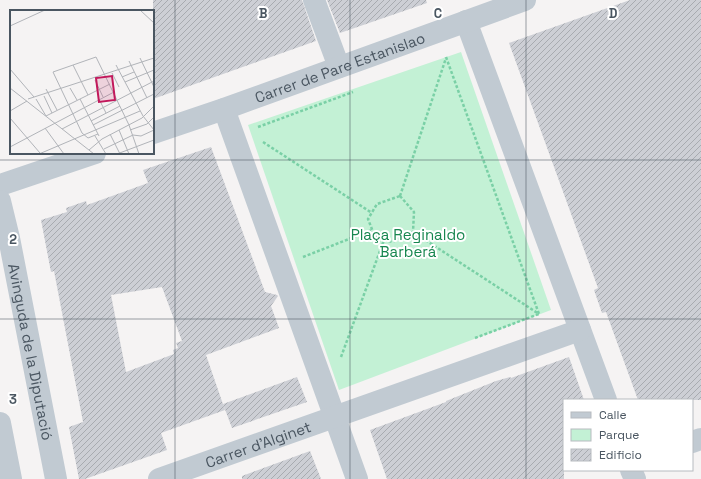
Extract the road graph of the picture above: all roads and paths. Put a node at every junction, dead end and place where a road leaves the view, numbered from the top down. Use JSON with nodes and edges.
{"nodes":[{"id":1,"x":314,"y":0,"type":"edge"},
{"id":2,"x":525,"y":0,"type":"edge"},
{"id":3,"x":466,"y":21,"type":"junction"},
{"id":4,"x":446,"y":57,"type":"junction"},
{"id":5,"x":439,"y":60,"type":"dead end"},
{"id":6,"x":339,"y":67,"type":"junction"},
{"id":7,"x":357,"y":90,"type":"dead end"},
{"id":8,"x":224,"y":109,"type":"junction"},
{"id":9,"x":254,"y":129,"type":"dead end"},
{"id":10,"x":154,"y":133,"type":"edge"},
{"id":11,"x":260,"y":140,"type":"dead end"},
{"id":12,"x":92,"y":154,"type":"edge"},
{"id":13,"x":0,"y":185,"type":"edge"},
{"id":14,"x":400,"y":196,"type":"junction"},
{"id":15,"x":0,"y":201,"type":"edge"},
{"id":16,"x":372,"y":213,"type":"junction"},
{"id":17,"x":372,"y":230,"type":"junction"},
{"id":18,"x":414,"y":232,"type":"junction"},
{"id":19,"x":384,"y":240,"type":"junction"},
{"id":20,"x":280,"y":265,"type":"junction"},
{"id":21,"x":539,"y":314,"type":"junction"},
{"id":22,"x":580,"y":330,"type":"junction"},
{"id":23,"x":473,"y":338,"type":"dead end"},
{"id":24,"x":324,"y":386,"type":"junction"},
{"id":25,"x":606,"y":399,"type":"edge"},
{"id":26,"x":334,"y":417,"type":"junction"},
{"id":27,"x":0,"y":423,"type":"edge"},
{"id":28,"x":11,"y":479,"type":"edge"},
{"id":29,"x":56,"y":479,"type":"edge"},
{"id":30,"x":159,"y":479,"type":"edge"},
{"id":31,"x":357,"y":479,"type":"edge"}],
"edges":[{"from":1,"to":6,"type":"street"},
{"from":2,"to":3,"type":"street","name":"Carrer de Pare Estanislao"},
{"from":3,"to":6,"type":"street","name":"Carrer de Pare Estanislao"},
{"from":3,"to":22,"type":"street"},
{"from":4,"to":5,"type":"path"},
{"from":4,"to":14,"type":"path"},
{"from":4,"to":21,"type":"path"},
{"from":6,"to":8,"type":"street","name":"Carrer de Pare Estanislao"},
{"from":7,"to":9,"type":"path"},
{"from":8,"to":10,"type":"street","name":"Carrer de Pare Estanislao"},
{"from":8,"to":20,"type":"street"},
{"from":11,"to":16,"type":"path"},
{"from":12,"to":13,"type":"street"},
{"from":14,"to":16,"type":"path"},
{"from":14,"to":18,"type":"path"},
{"from":15,"to":29,"type":"street","name":"Avinguda de la Diputació"},
{"from":16,"to":17,"type":"path"},
{"from":17,"to":19,"type":"path"},
{"from":17,"to":20,"type":"path"},
{"from":18,"to":19,"type":"path"},
{"from":18,"to":21,"type":"path"},
{"from":19,"to":24,"type":"path"},
{"from":20,"to":24,"type":"street"},
{"from":21,"to":23,"type":"path"},
{"from":22,"to":25,"type":"street"},
{"from":22,"to":26,"type":"street"},
{"from":24,"to":26,"type":"street"},
{"from":26,"to":30,"type":"street","name":"Carrer d'Alginet"},
{"from":26,"to":31,"type":"street"},
{"from":27,"to":28,"type":"street"}]}
